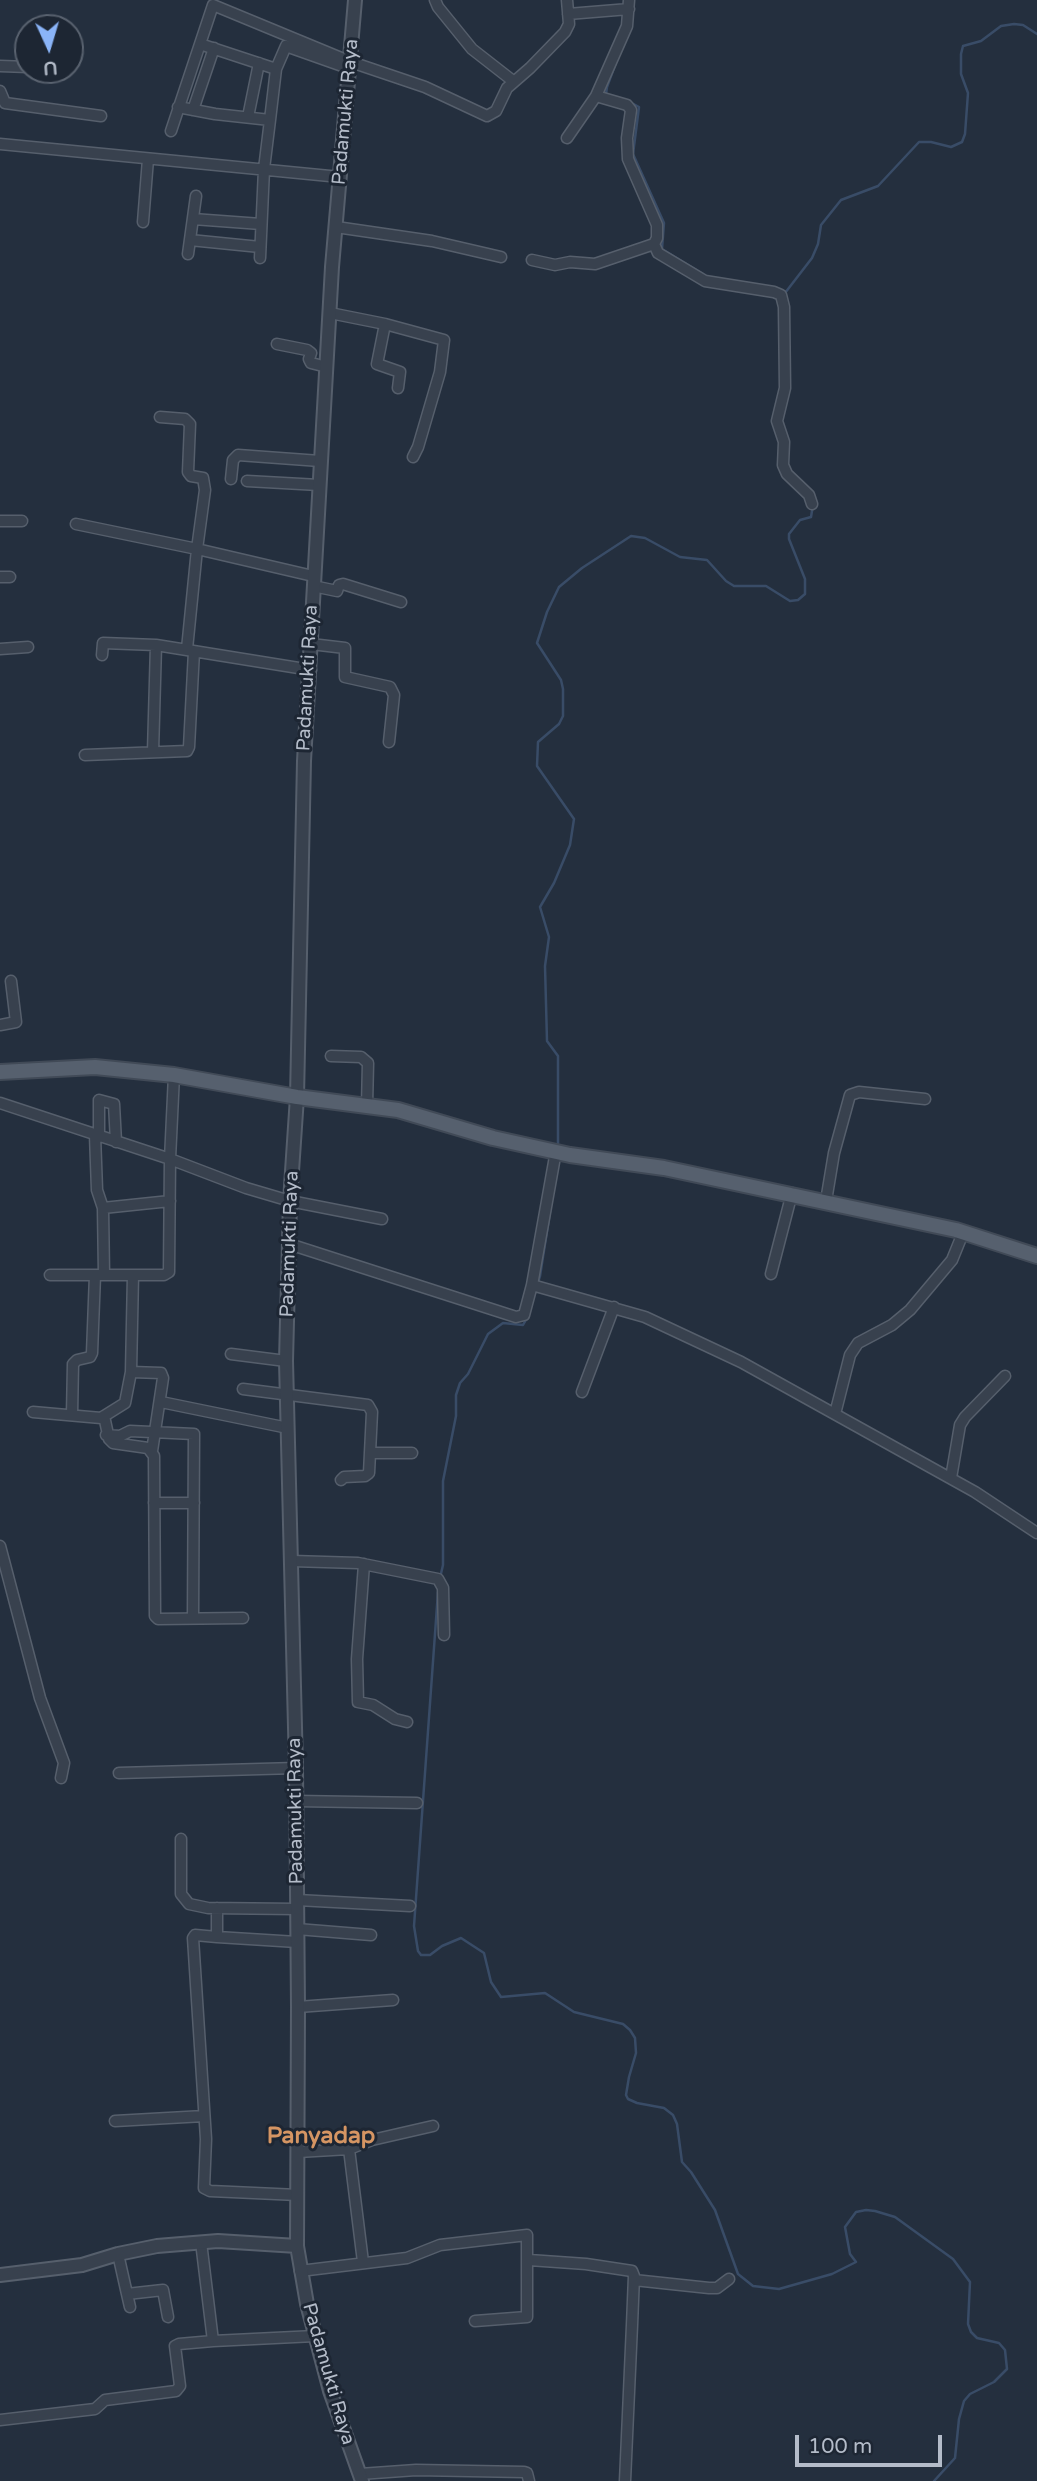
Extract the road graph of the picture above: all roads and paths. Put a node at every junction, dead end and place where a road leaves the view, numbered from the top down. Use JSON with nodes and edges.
{"nodes":[{"id":1,"x":355,"y":0,"type":"edge"},
{"id":2,"x":435,"y":0,"type":"edge"},
{"id":3,"x":567,"y":0,"type":"edge"},
{"id":4,"x":214,"y":3,"type":"edge"},
{"id":5,"x":629,"y":4,"type":"edge"},
{"id":6,"x":568,"y":14,"type":"junction"},
{"id":7,"x":200,"y":44,"type":"junction"},
{"id":8,"x":214,"y":48,"type":"junction"},
{"id":9,"x":259,"y":63,"type":"junction"},
{"id":10,"x":351,"y":66,"type":"junction"},
{"id":11,"x":276,"y":69,"type":"junction"},
{"id":12,"x":513,"y":81,"type":"junction"},
{"id":13,"x":0,"y":91,"type":"edge"},
{"id":14,"x":596,"y":96,"type":"junction"},
{"id":15,"x":2,"y":102,"type":"edge"},
{"id":16,"x":178,"y":107,"type":"junction"},
{"id":17,"x":193,"y":110,"type":"junction"},
{"id":18,"x":101,"y":116,"type":"dead end"},
{"id":19,"x":248,"y":117,"type":"junction"},
{"id":20,"x":271,"y":120,"type":"junction"},
{"id":21,"x":171,"y":131,"type":"dead end"},
{"id":22,"x":567,"y":138,"type":"dead end"},
{"id":23,"x":0,"y":144,"type":"edge"},
{"id":24,"x":149,"y":159,"type":"junction"},
{"id":25,"x":264,"y":169,"type":"junction"},
{"id":26,"x":340,"y":177,"type":"junction"},
{"id":27,"x":196,"y":196,"type":"dead end"},
{"id":28,"x":193,"y":219,"type":"junction"},
{"id":29,"x":143,"y":222,"type":"dead end"},
{"id":30,"x":261,"y":224,"type":"junction"},
{"id":31,"x":336,"y":227,"type":"junction"},
{"id":32,"x":190,"y":240,"type":"junction"},
{"id":33,"x":654,"y":244,"type":"junction"},
{"id":34,"x":188,"y":254,"type":"dead end"},
{"id":35,"x":501,"y":257,"type":"dead end"},
{"id":36,"x":532,"y":260,"type":"dead end"},
{"id":37,"x":330,"y":313,"type":"junction"},
{"id":38,"x":386,"y":324,"type":"junction"},
{"id":39,"x":277,"y":344,"type":"dead end"},
{"id":40,"x":327,"y":367,"type":"junction"},
{"id":41,"x":398,"y":388,"type":"dead end"},
{"id":42,"x":160,"y":417,"type":"dead end"},
{"id":43,"x":413,"y":457,"type":"dead end"},
{"id":44,"x":320,"y":461,"type":"junction"},
{"id":45,"x":231,"y":479,"type":"dead end"},
{"id":46,"x":247,"y":481,"type":"dead end"},
{"id":47,"x":319,"y":485,"type":"junction"},
{"id":48,"x":811,"y":503,"type":"dead end"},
{"id":49,"x":0,"y":521,"type":"edge"},
{"id":50,"x":22,"y":521,"type":"dead end"},
{"id":51,"x":76,"y":524,"type":"dead end"},
{"id":52,"x":197,"y":549,"type":"junction"},
{"id":53,"x":313,"y":581,"type":"junction"},
{"id":54,"x":401,"y":602,"type":"dead end"},
{"id":55,"x":311,"y":644,"type":"junction"},
{"id":56,"x":156,"y":645,"type":"junction"},
{"id":57,"x":28,"y":648,"type":"dead end"},
{"id":58,"x":0,"y":649,"type":"edge"},
{"id":59,"x":190,"y":650,"type":"junction"},
{"id":60,"x":102,"y":655,"type":"dead end"},
{"id":61,"x":311,"y":670,"type":"junction"},
{"id":62,"x":389,"y":742,"type":"dead end"},
{"id":63,"x":153,"y":752,"type":"junction"},
{"id":64,"x":85,"y":755,"type":"dead end"},
{"id":65,"x":11,"y":981,"type":"dead end"},
{"id":66,"x":0,"y":1025,"type":"edge"},
{"id":67,"x":331,"y":1056,"type":"dead end"},
{"id":68,"x":0,"y":1072,"type":"edge"},
{"id":69,"x":174,"y":1075,"type":"junction"},
{"id":70,"x":297,"y":1097,"type":"junction"},
{"id":71,"x":925,"y":1099,"type":"dead end"},
{"id":72,"x":0,"y":1103,"type":"edge"},
{"id":73,"x":367,"y":1106,"type":"junction"},
{"id":74,"x":97,"y":1136,"type":"junction"},
{"id":75,"x":116,"y":1142,"type":"junction"},
{"id":76,"x":556,"y":1152,"type":"junction"},
{"id":77,"x":170,"y":1159,"type":"junction"},
{"id":78,"x":792,"y":1194,"type":"junction"},
{"id":79,"x":170,"y":1201,"type":"junction"},
{"id":80,"x":290,"y":1201,"type":"junction"},
{"id":81,"x":826,"y":1201,"type":"junction"},
{"id":82,"x":103,"y":1208,"type":"junction"},
{"id":83,"x":382,"y":1219,"type":"dead end"},
{"id":84,"x":963,"y":1233,"type":"junction"},
{"id":85,"x":289,"y":1244,"type":"junction"},
{"id":86,"x":1037,"y":1256,"type":"edge"},
{"id":87,"x":771,"y":1274,"type":"dead end"},
{"id":88,"x":50,"y":1275,"type":"dead end"},
{"id":89,"x":99,"y":1275,"type":"junction"},
{"id":90,"x":133,"y":1275,"type":"junction"},
{"id":91,"x":532,"y":1285,"type":"junction"},
{"id":92,"x":614,"y":1307,"type":"junction"},
{"id":93,"x":231,"y":1354,"type":"dead end"},
{"id":94,"x":286,"y":1362,"type":"junction"},
{"id":95,"x":131,"y":1372,"type":"junction"},
{"id":96,"x":1005,"y":1376,"type":"dead end"},
{"id":97,"x":243,"y":1389,"type":"dead end"},
{"id":98,"x":582,"y":1392,"type":"dead end"},
{"id":99,"x":288,"y":1396,"type":"junction"},
{"id":100,"x":161,"y":1402,"type":"junction"},
{"id":101,"x":33,"y":1412,"type":"dead end"},
{"id":102,"x":835,"y":1414,"type":"junction"},
{"id":103,"x":72,"y":1415,"type":"junction"},
{"id":104,"x":104,"y":1416,"type":"junction"},
{"id":105,"x":288,"y":1428,"type":"junction"},
{"id":106,"x":155,"y":1432,"type":"junction"},
{"id":107,"x":107,"y":1436,"type":"junction"},
{"id":108,"x":152,"y":1451,"type":"junction"},
{"id":109,"x":371,"y":1453,"type":"junction"},
{"id":110,"x":412,"y":1453,"type":"dead end"},
{"id":111,"x":951,"y":1478,"type":"junction"},
{"id":112,"x":341,"y":1480,"type":"dead end"},
{"id":113,"x":154,"y":1503,"type":"junction"},
{"id":114,"x":194,"y":1503,"type":"junction"},
{"id":115,"x":1037,"y":1533,"type":"edge"},
{"id":116,"x":0,"y":1546,"type":"edge"},
{"id":117,"x":292,"y":1561,"type":"junction"},
{"id":118,"x":364,"y":1564,"type":"junction"},
{"id":119,"x":193,"y":1618,"type":"junction"},
{"id":120,"x":243,"y":1618,"type":"dead end"},
{"id":121,"x":444,"y":1635,"type":"dead end"},
{"id":122,"x":408,"y":1721,"type":"dead end"},
{"id":123,"x":296,"y":1768,"type":"junction"},
{"id":124,"x":119,"y":1773,"type":"dead end"},
{"id":125,"x":61,"y":1778,"type":"dead end"},
{"id":126,"x":296,"y":1801,"type":"junction"},
{"id":127,"x":417,"y":1803,"type":"dead end"},
{"id":128,"x":181,"y":1839,"type":"dead end"},
{"id":129,"x":297,"y":1905,"type":"junction"},
{"id":130,"x":410,"y":1906,"type":"dead end"},
{"id":131,"x":217,"y":1908,"type":"junction"},
{"id":132,"x":371,"y":1935,"type":"dead end"},
{"id":133,"x":297,"y":1936,"type":"junction"},
{"id":134,"x":217,"y":1937,"type":"junction"},
{"id":135,"x":394,"y":2000,"type":"dead end"},
{"id":136,"x":298,"y":2007,"type":"junction"},
{"id":137,"x":204,"y":2116,"type":"junction"},
{"id":138,"x":115,"y":2121,"type":"dead end"},
{"id":139,"x":433,"y":2126,"type":"dead end"},
{"id":140,"x":349,"y":2149,"type":"junction"},
{"id":141,"x":298,"y":2152,"type":"junction"},
{"id":142,"x":298,"y":2195,"type":"junction"},
{"id":143,"x":201,"y":2242,"type":"junction"},
{"id":144,"x":297,"y":2246,"type":"junction"},
{"id":145,"x":118,"y":2254,"type":"junction"},
{"id":146,"x":529,"y":2260,"type":"junction"},
{"id":147,"x":363,"y":2262,"type":"junction"},
{"id":148,"x":302,"y":2270,"type":"junction"},
{"id":149,"x":0,"y":2275,"type":"edge"},
{"id":150,"x":634,"y":2280,"type":"junction"},
{"id":151,"x":729,"y":2280,"type":"dead end"},
{"id":152,"x":127,"y":2294,"type":"junction"},
{"id":153,"x":130,"y":2307,"type":"dead end"},
{"id":154,"x":168,"y":2317,"type":"dead end"},
{"id":155,"x":475,"y":2321,"type":"dead end"},
{"id":156,"x":315,"y":2336,"type":"junction"},
{"id":157,"x":212,"y":2341,"type":"junction"},
{"id":158,"x":0,"y":2420,"type":"edge"},
{"id":159,"x":362,"y":2476,"type":"edge"},
{"id":160,"x":529,"y":2481,"type":"edge"},
{"id":161,"x":625,"y":2481,"type":"edge"}],
"edges":[{"from":1,"to":10,"type":"street","name":"Padamukti Raya"},
{"from":2,"to":12,"type":"street"},
{"from":3,"to":6,"type":"street"},
{"from":4,"to":7,"type":"street"},
{"from":4,"to":10,"type":"street"},
{"from":5,"to":6,"type":"street"},
{"from":5,"to":14,"type":"street"},
{"from":6,"to":12,"type":"street"},
{"from":7,"to":8,"type":"street"},
{"from":7,"to":16,"type":"street"},
{"from":8,"to":9,"type":"street"},
{"from":8,"to":17,"type":"street"},
{"from":9,"to":11,"type":"street"},
{"from":9,"to":19,"type":"street"},
{"from":10,"to":11,"type":"street"},
{"from":10,"to":12,"type":"street"},
{"from":10,"to":26,"type":"street","name":"Padamukti Raya"},
{"from":11,"to":20,"type":"street"},
{"from":13,"to":15,"type":"street"},
{"from":14,"to":22,"type":"street"},
{"from":14,"to":33,"type":"street"},
{"from":15,"to":18,"type":"street"},
{"from":16,"to":17,"type":"street"},
{"from":16,"to":21,"type":"street"},
{"from":17,"to":19,"type":"street"},
{"from":19,"to":20,"type":"street"},
{"from":20,"to":25,"type":"street"},
{"from":23,"to":24,"type":"street"},
{"from":24,"to":25,"type":"street"},
{"from":24,"to":29,"type":"street"},
{"from":25,"to":26,"type":"street"},
{"from":25,"to":30,"type":"street"},
{"from":26,"to":31,"type":"street","name":"Padamukti Raya"},
{"from":27,"to":28,"type":"street"},
{"from":28,"to":30,"type":"street"},
{"from":28,"to":32,"type":"street"},
{"from":30,"to":32,"type":"street"},
{"from":31,"to":35,"type":"street"},
{"from":31,"to":37,"type":"street","name":"Padamukti Raya"},
{"from":32,"to":34,"type":"street"},
{"from":33,"to":36,"type":"street"},
{"from":33,"to":48,"type":"street"},
{"from":37,"to":38,"type":"street"},
{"from":37,"to":40,"type":"street","name":"Padamukti Raya"},
{"from":38,"to":41,"type":"street"},
{"from":38,"to":43,"type":"street"},
{"from":39,"to":40,"type":"street"},
{"from":40,"to":44,"type":"street","name":"Padamukti Raya"},
{"from":42,"to":52,"type":"street"},
{"from":44,"to":45,"type":"street"},
{"from":44,"to":47,"type":"street","name":"Padamukti Raya"},
{"from":46,"to":47,"type":"street"},
{"from":47,"to":53,"type":"street","name":"Padamukti Raya"},
{"from":49,"to":50,"type":"street"},
{"from":51,"to":52,"type":"street"},
{"from":52,"to":53,"type":"street"},
{"from":52,"to":59,"type":"street"},
{"from":53,"to":54,"type":"street"},
{"from":53,"to":55,"type":"street","name":"Padamukti Raya"},
{"from":55,"to":61,"type":"street","name":"Padamukti Raya"},
{"from":55,"to":62,"type":"street"},
{"from":56,"to":59,"type":"street"},
{"from":56,"to":60,"type":"street"},
{"from":56,"to":63,"type":"street"},
{"from":57,"to":58,"type":"street"},
{"from":59,"to":61,"type":"street"},
{"from":59,"to":63,"type":"street"},
{"from":61,"to":70,"type":"street","name":"Padamukti Raya"},
{"from":63,"to":64,"type":"street"},
{"from":65,"to":66,"type":"street"},
{"from":67,"to":73,"type":"street"},
{"from":68,"to":69,"type":"main road"},
{"from":69,"to":70,"type":"main road"},
{"from":69,"to":77,"type":"street"},
{"from":70,"to":73,"type":"main road"},
{"from":70,"to":80,"type":"street","name":"Padamukti Raya"},
{"from":71,"to":81,"type":"street"},
{"from":72,"to":74,"type":"street"},
{"from":73,"to":76,"type":"main road"},
{"from":74,"to":75,"type":"street"},
{"from":74,"to":75,"type":"street"},
{"from":74,"to":82,"type":"street"},
{"from":75,"to":77,"type":"street"},
{"from":76,"to":78,"type":"main road"},
{"from":76,"to":91,"type":"street"},
{"from":77,"to":79,"type":"street"},
{"from":77,"to":80,"type":"street"},
{"from":78,"to":81,"type":"main road"},
{"from":78,"to":87,"type":"street"},
{"from":79,"to":82,"type":"street"},
{"from":79,"to":90,"type":"street"},
{"from":80,"to":83,"type":"street"},
{"from":80,"to":85,"type":"street","name":"Padamukti Raya"},
{"from":81,"to":84,"type":"main road"},
{"from":82,"to":89,"type":"street"},
{"from":84,"to":86,"type":"main road"},
{"from":84,"to":102,"type":"street"},
{"from":85,"to":91,"type":"street"},
{"from":85,"to":94,"type":"street","name":"Padamukti Raya"},
{"from":88,"to":89,"type":"street"},
{"from":89,"to":90,"type":"street"},
{"from":89,"to":103,"type":"street"},
{"from":90,"to":95,"type":"street"},
{"from":91,"to":92,"type":"street"},
{"from":92,"to":98,"type":"street"},
{"from":92,"to":102,"type":"street"},
{"from":93,"to":94,"type":"street"},
{"from":94,"to":99,"type":"street","name":"Padamukti Raya"},
{"from":95,"to":100,"type":"street"},
{"from":95,"to":104,"type":"street"},
{"from":96,"to":111,"type":"street"},
{"from":97,"to":99,"type":"street"},
{"from":99,"to":105,"type":"street","name":"Padamukti Raya"},
{"from":99,"to":109,"type":"street"},
{"from":100,"to":105,"type":"street"},
{"from":100,"to":106,"type":"street"},
{"from":101,"to":103,"type":"street"},
{"from":102,"to":111,"type":"street"},
{"from":103,"to":104,"type":"street"},
{"from":104,"to":107,"type":"street"},
{"from":105,"to":117,"type":"street","name":"Padamukti Raya"},
{"from":106,"to":107,"type":"street"},
{"from":106,"to":108,"type":"street"},
{"from":106,"to":114,"type":"street"},
{"from":107,"to":108,"type":"street"},
{"from":108,"to":113,"type":"street"},
{"from":109,"to":110,"type":"street"},
{"from":109,"to":112,"type":"street"},
{"from":111,"to":115,"type":"street"},
{"from":113,"to":114,"type":"street"},
{"from":113,"to":119,"type":"street"},
{"from":114,"to":119,"type":"street"},
{"from":116,"to":125,"type":"street"},
{"from":117,"to":118,"type":"street"},
{"from":117,"to":123,"type":"street","name":"Padamukti Raya"},
{"from":118,"to":121,"type":"street"},
{"from":118,"to":122,"type":"street"},
{"from":119,"to":120,"type":"street"},
{"from":123,"to":124,"type":"street"},
{"from":123,"to":126,"type":"street","name":"Padamukti Raya"},
{"from":126,"to":127,"type":"street"},
{"from":126,"to":129,"type":"street","name":"Padamukti Raya"},
{"from":128,"to":131,"type":"street"},
{"from":129,"to":130,"type":"street"},
{"from":129,"to":131,"type":"street"},
{"from":129,"to":133,"type":"street","name":"Padamukti Raya"},
{"from":131,"to":134,"type":"street"},
{"from":132,"to":133,"type":"street"},
{"from":133,"to":134,"type":"street"},
{"from":133,"to":136,"type":"street","name":"Padamukti Raya"},
{"from":134,"to":137,"type":"street"},
{"from":135,"to":136,"type":"street"},
{"from":136,"to":141,"type":"street","name":"Padamukti Raya"},
{"from":137,"to":138,"type":"street"},
{"from":137,"to":142,"type":"street"},
{"from":139,"to":140,"type":"street"},
{"from":140,"to":141,"type":"street"},
{"from":140,"to":147,"type":"street"},
{"from":141,"to":142,"type":"street","name":"Padamukti Raya"},
{"from":142,"to":144,"type":"street","name":"Padamukti Raya"},
{"from":143,"to":144,"type":"street"},
{"from":143,"to":145,"type":"street"},
{"from":143,"to":157,"type":"street"},
{"from":144,"to":148,"type":"street","name":"Padamukti Raya"},
{"from":145,"to":149,"type":"street"},
{"from":145,"to":152,"type":"street"},
{"from":146,"to":147,"type":"street"},
{"from":146,"to":150,"type":"street"},
{"from":146,"to":155,"type":"street"},
{"from":147,"to":148,"type":"street"},
{"from":148,"to":156,"type":"street","name":"Padamukti Raya"},
{"from":150,"to":151,"type":"street"},
{"from":150,"to":161,"type":"street"},
{"from":152,"to":153,"type":"street"},
{"from":152,"to":154,"type":"street"},
{"from":156,"to":157,"type":"street"},
{"from":156,"to":159,"type":"street","name":"Padamukti Raya"},
{"from":157,"to":158,"type":"street"},
{"from":159,"to":160,"type":"street"}]}
